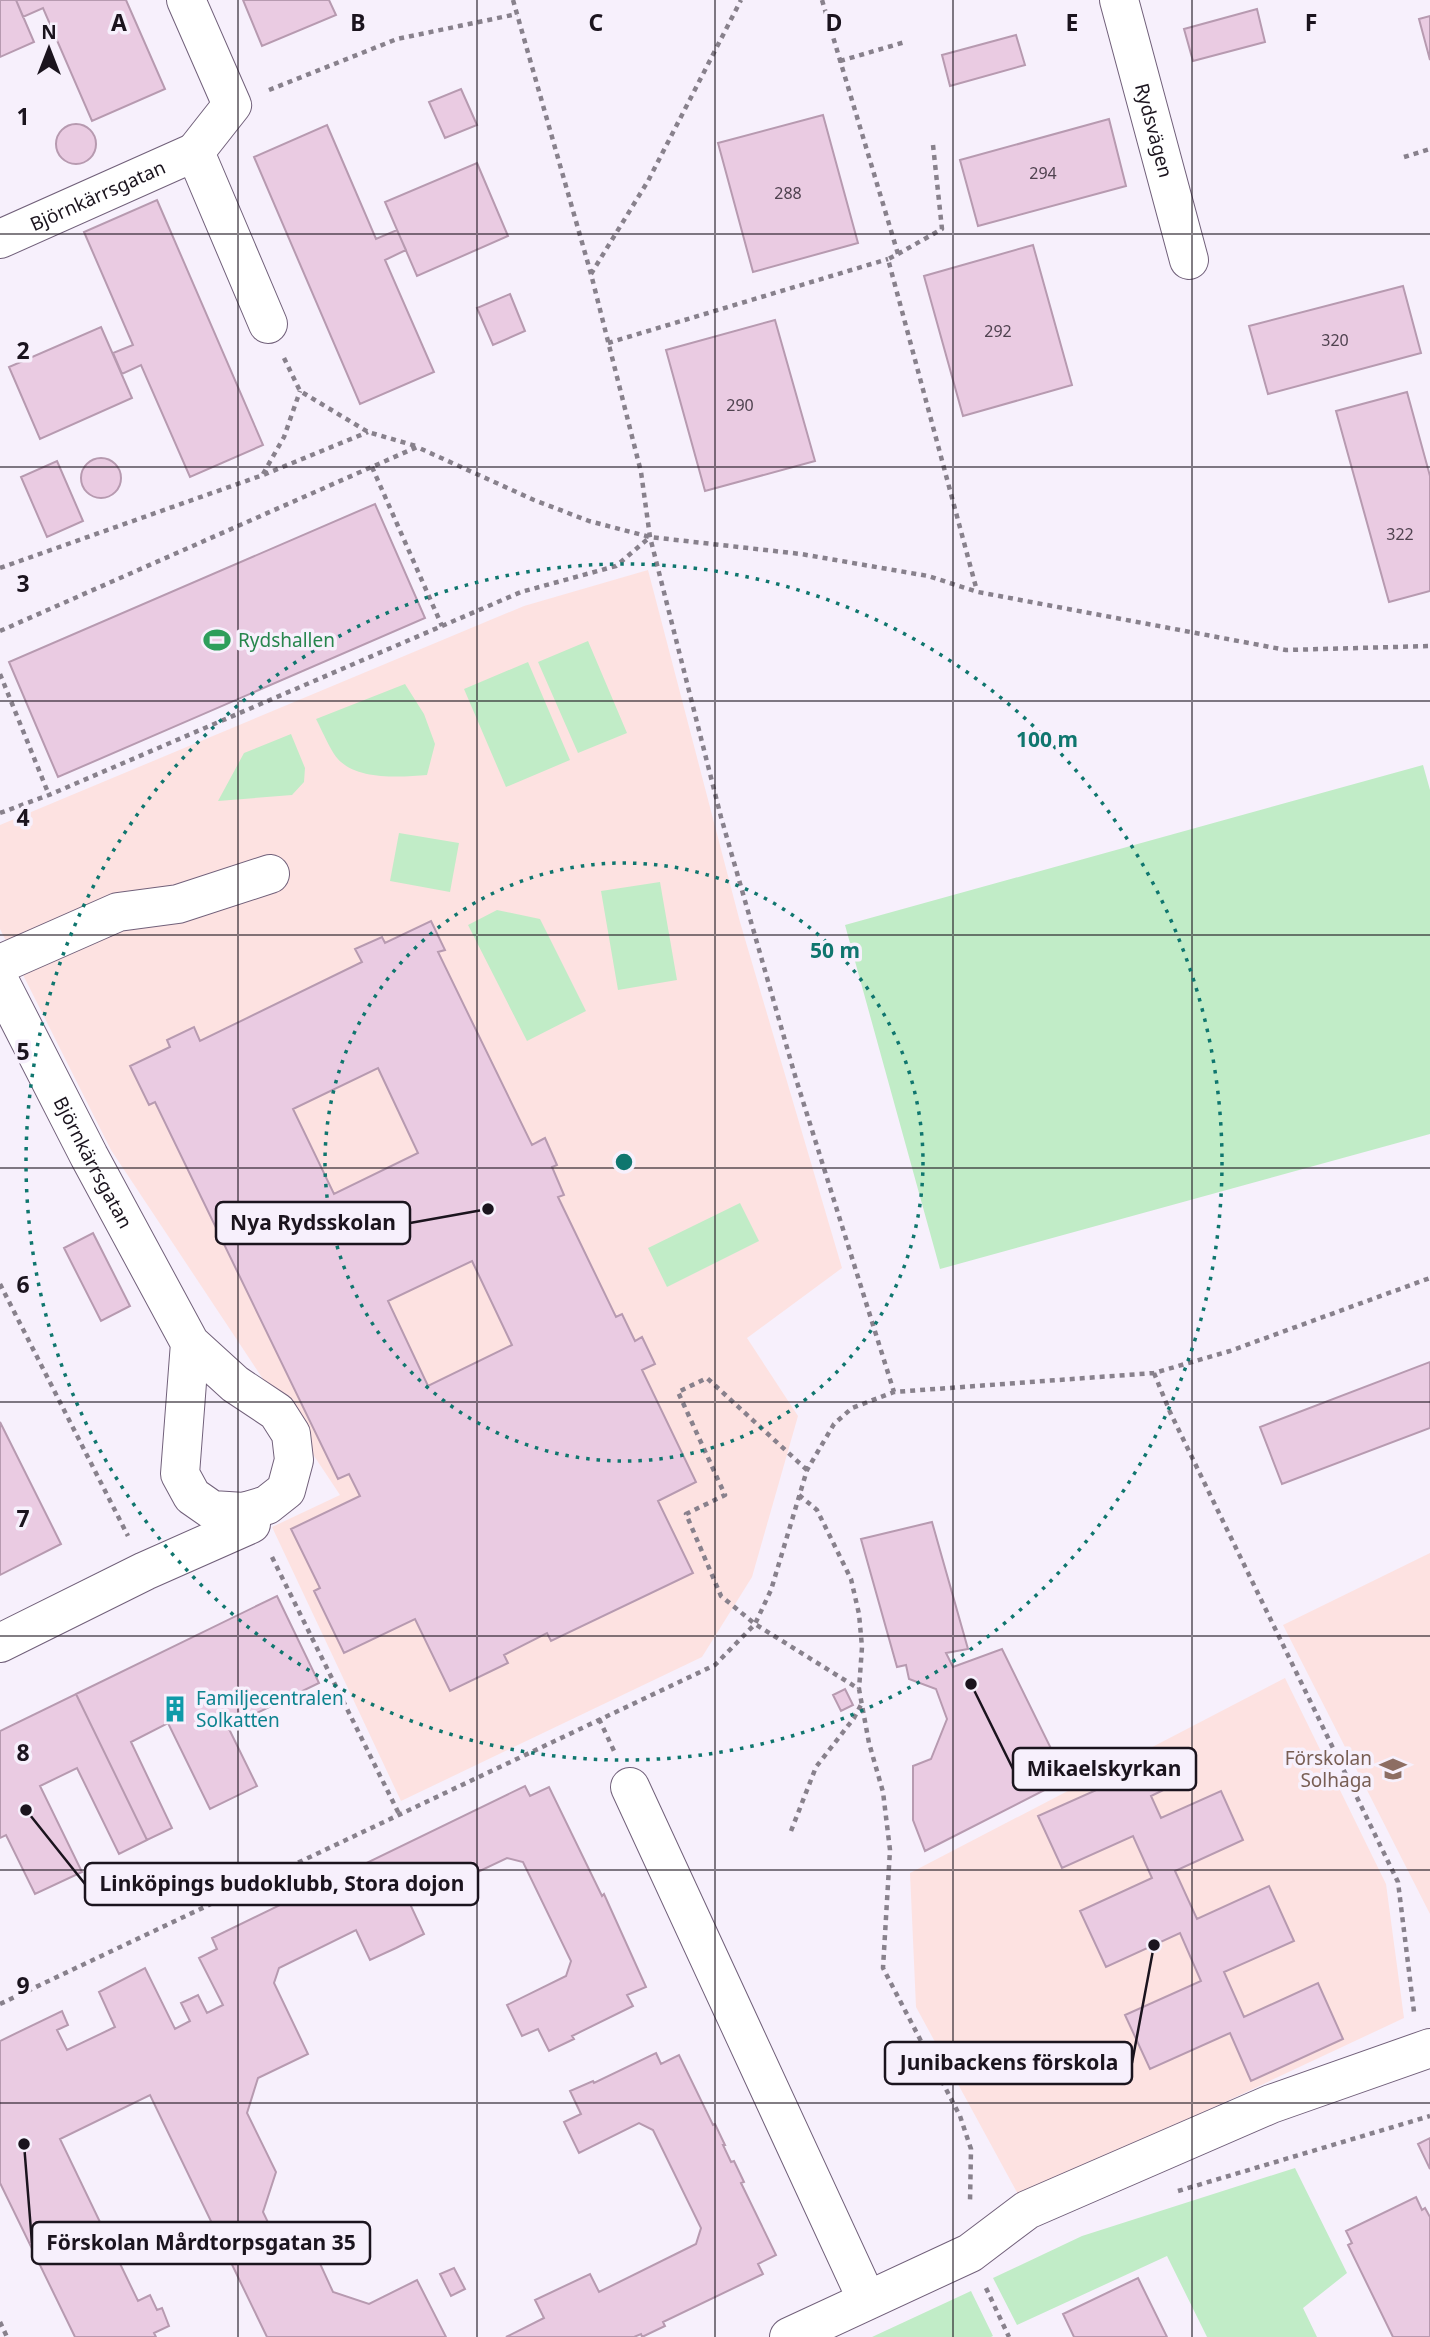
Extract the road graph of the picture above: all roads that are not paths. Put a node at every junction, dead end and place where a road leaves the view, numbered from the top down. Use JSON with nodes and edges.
{"nodes":[{"id":1,"x":186,"y":0,"type":"edge"},
{"id":2,"x":1119,"y":0,"type":"edge"},
{"id":3,"x":195,"y":152,"type":"junction"},
{"id":4,"x":0,"y":239,"type":"edge"},
{"id":5,"x":1189,"y":260,"type":"dead end"},
{"id":6,"x":268,"y":324,"type":"road end"},
{"id":7,"x":270,"y":874,"type":"dead end"},
{"id":8,"x":0,"y":964,"type":"edge"},
{"id":9,"x":0,"y":982,"type":"edge"},
{"id":10,"x":190,"y":1343,"type":"junction"},
{"id":11,"x":247,"y":1518,"type":"junction"},
{"id":12,"x":0,"y":1643,"type":"edge"},
{"id":13,"x":630,"y":1787,"type":"dead end"},
{"id":14,"x":1428,"y":2049,"type":"edge"},
{"id":15,"x":867,"y":2300,"type":"junction"},
{"id":16,"x":789,"y":2337,"type":"edge"}],
"edges":[{"from":1,"to":3,"type":"street","name":"Björnkärrsgatan"},
{"from":2,"to":5,"type":"street","name":"Rydsvägen"},
{"from":3,"to":4,"type":"street","name":"Björnkärrsgatan"},
{"from":3,"to":6,"type":"street"},
{"from":7,"to":8,"type":"street"},
{"from":9,"to":10,"type":"street","name":"Björnkärrsgatan"},
{"from":10,"to":11,"type":"street","name":"Björnkärrsgatan"},
{"from":10,"to":11,"type":"street","name":"Björnkärrsgatan"},
{"from":11,"to":12,"type":"street"},
{"from":13,"to":15,"type":"street"},
{"from":14,"to":15,"type":"street"},
{"from":15,"to":16,"type":"street"}]}
